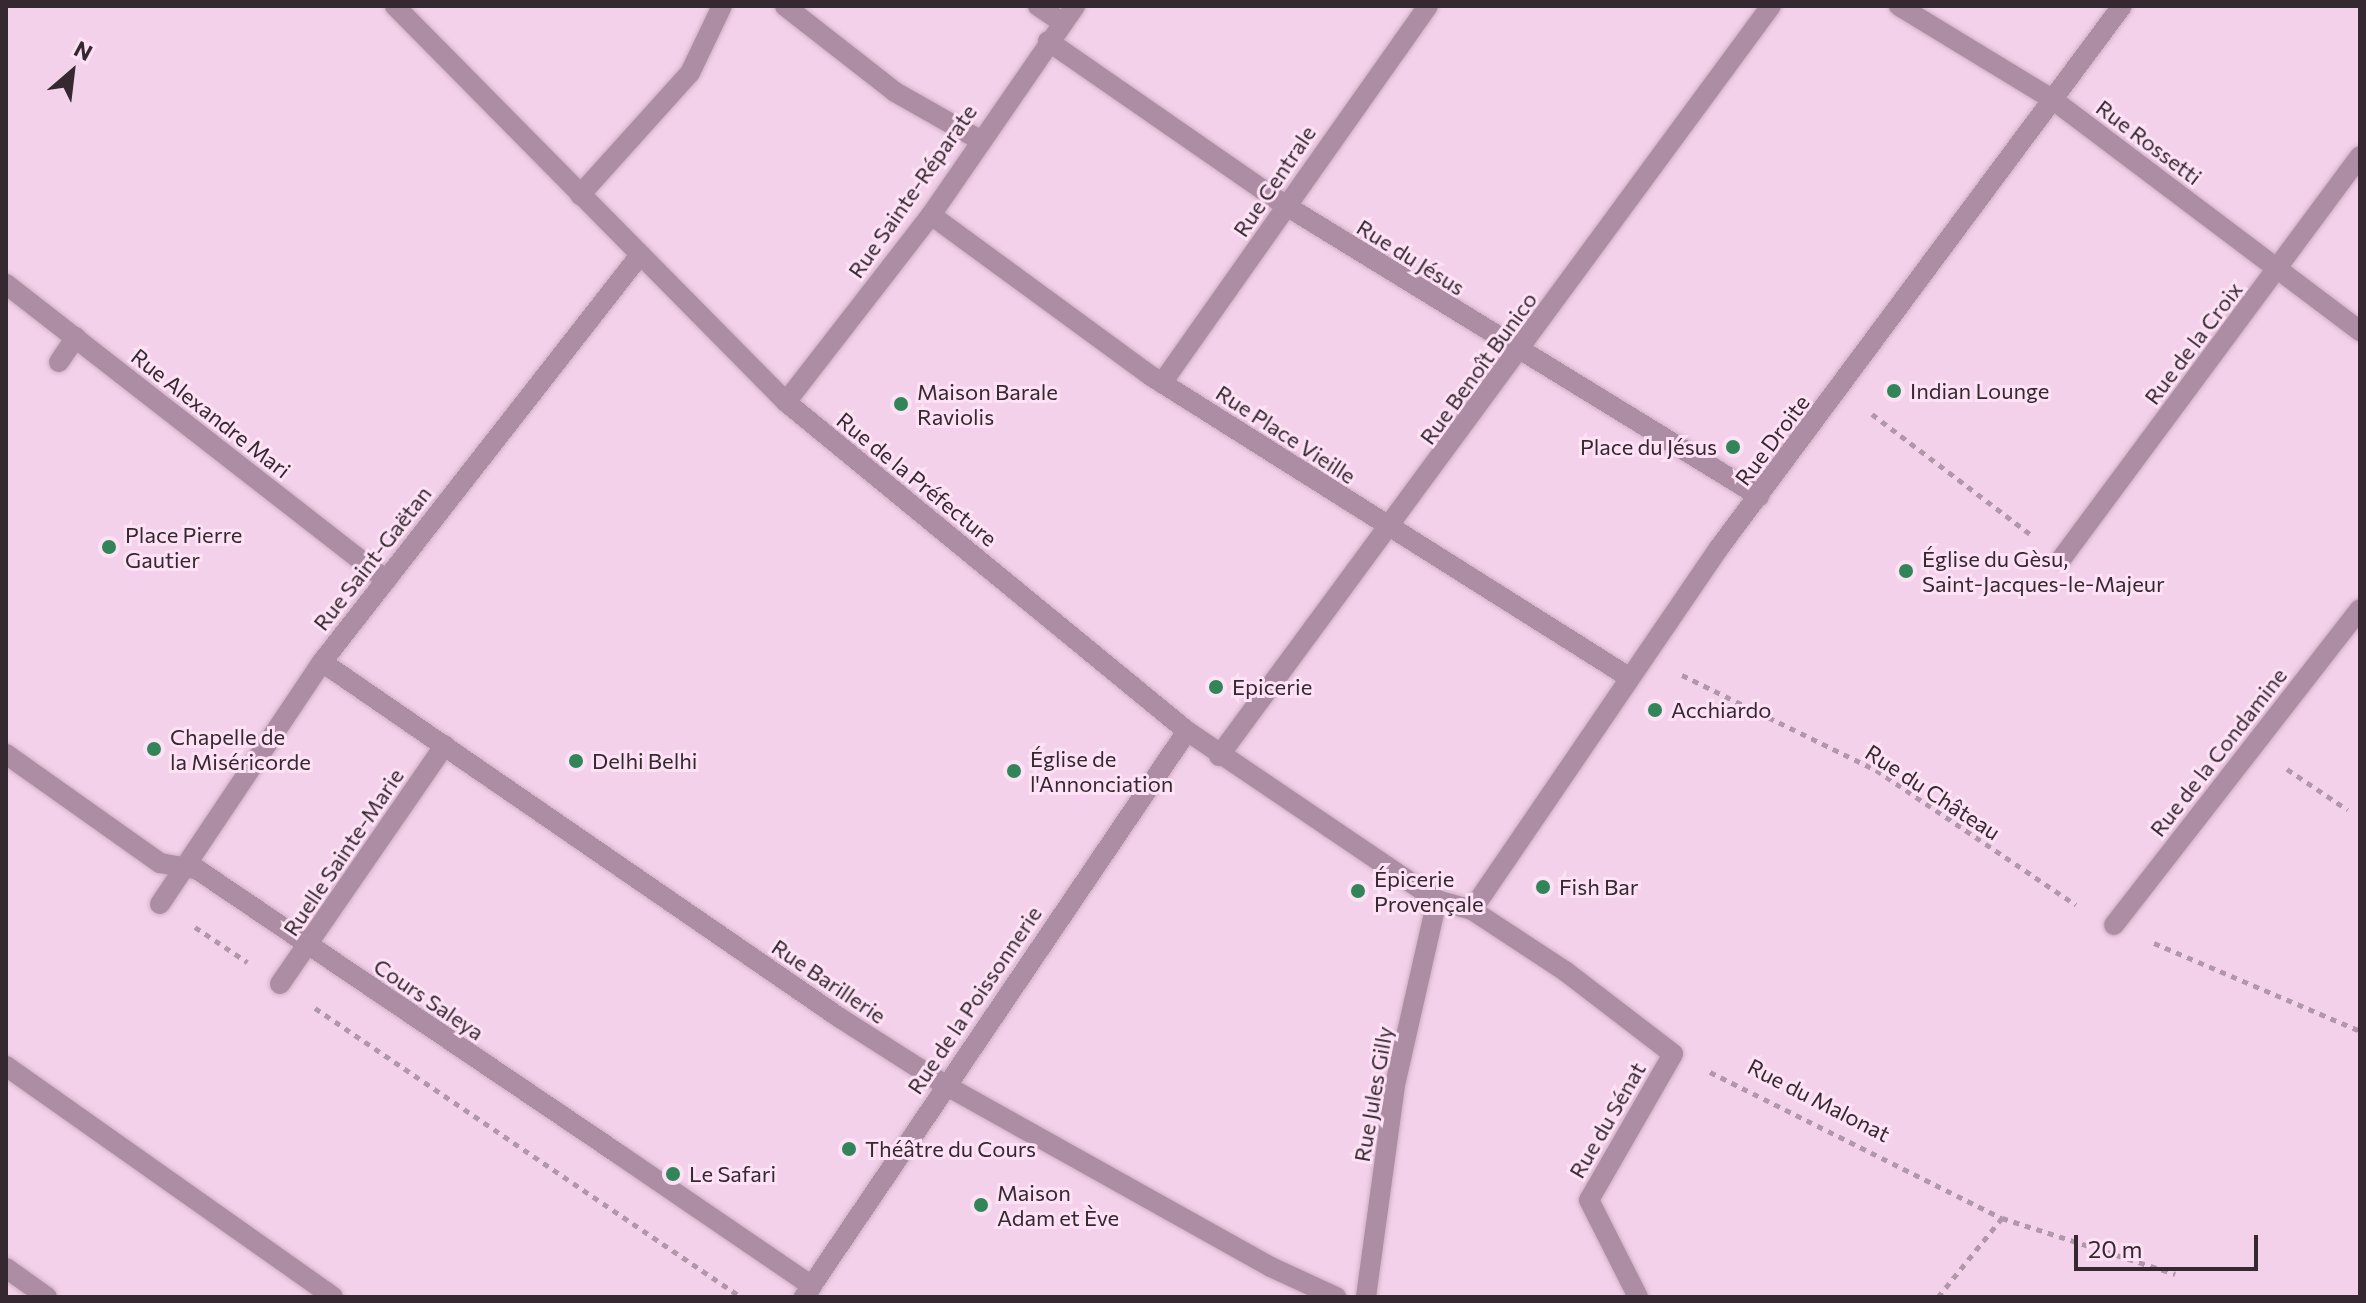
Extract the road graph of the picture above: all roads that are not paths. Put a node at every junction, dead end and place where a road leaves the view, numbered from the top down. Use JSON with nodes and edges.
{"nodes":[{"id":1,"x":395,"y":6,"type":"edge"},
{"id":2,"x":722,"y":6,"type":"edge"},
{"id":3,"x":785,"y":6,"type":"edge"},
{"id":4,"x":1038,"y":6,"type":"edge"},
{"id":5,"x":1428,"y":6,"type":"edge"},
{"id":6,"x":1771,"y":6,"type":"edge"},
{"id":7,"x":1899,"y":6,"type":"edge"},
{"id":8,"x":2122,"y":6,"type":"edge"},
{"id":9,"x":1069,"y":14,"type":"edge"},
{"id":10,"x":1048,"y":41,"type":"junction"},
{"id":11,"x":2052,"y":99,"type":"junction"},
{"id":12,"x":978,"y":139,"type":"junction"},
{"id":13,"x":2360,"y":156,"type":"edge"},
{"id":14,"x":580,"y":195,"type":"junction"},
{"id":15,"x":1288,"y":207,"type":"junction"},
{"id":16,"x":931,"y":215,"type":"junction"},
{"id":17,"x":640,"y":255,"type":"junction"},
{"id":18,"x":2278,"y":269,"type":"junction"},
{"id":19,"x":6,"y":284,"type":"edge"},
{"id":20,"x":2360,"y":331,"type":"edge"},
{"id":21,"x":76,"y":337,"type":"junction"},
{"id":22,"x":1518,"y":353,"type":"junction"},
{"id":23,"x":59,"y":362,"type":"dead end"},
{"id":24,"x":1162,"y":383,"type":"junction"},
{"id":25,"x":786,"y":402,"type":"junction"},
{"id":26,"x":234,"y":464,"type":"junction"},
{"id":27,"x":222,"y":482,"type":"dead end"},
{"id":28,"x":1759,"y":496,"type":"junction"},
{"id":29,"x":1389,"y":530,"type":"junction"},
{"id":30,"x":2062,"y":558,"type":"road end"},
{"id":31,"x":386,"y":580,"type":"junction"},
{"id":32,"x":2360,"y":609,"type":"edge"},
{"id":33,"x":322,"y":662,"type":"junction"},
{"id":34,"x":1627,"y":676,"type":"junction"},
{"id":35,"x":1187,"y":731,"type":"junction"},
{"id":36,"x":445,"y":745,"type":"junction"},
{"id":37,"x":6,"y":754,"type":"edge"},
{"id":38,"x":1219,"y":756,"type":"junction"},
{"id":39,"x":184,"y":867,"type":"junction"},
{"id":40,"x":1437,"y":900,"type":"junction"},
{"id":41,"x":160,"y":904,"type":"road end"},
{"id":42,"x":1472,"y":910,"type":"junction"},
{"id":43,"x":2114,"y":925,"type":"road end"},
{"id":44,"x":308,"y":945,"type":"junction"},
{"id":45,"x":280,"y":984,"type":"road end"},
{"id":46,"x":6,"y":1066,"type":"edge"},
{"id":47,"x":945,"y":1085,"type":"junction"},
{"id":48,"x":6,"y":1268,"type":"edge"},
{"id":49,"x":808,"y":1291,"type":"edge"},
{"id":50,"x":47,"y":1297,"type":"edge"},
{"id":51,"x":333,"y":1297,"type":"edge"},
{"id":52,"x":1336,"y":1297,"type":"edge"},
{"id":53,"x":1366,"y":1297,"type":"edge"},
{"id":54,"x":1638,"y":1297,"type":"edge"}],
"edges":[{"from":1,"to":14,"type":"street","name":"Rue de la Préfecture"},
{"from":2,"to":14,"type":"street"},
{"from":3,"to":12,"type":"street"},
{"from":4,"to":9,"type":"street"},
{"from":5,"to":15,"type":"street","name":"Rue Centrale"},
{"from":6,"to":22,"type":"street","name":"Rue Benoît Bunico"},
{"from":7,"to":11,"type":"street","name":"Rue Rossetti"},
{"from":8,"to":11,"type":"street","name":"Rue Droite"},
{"from":9,"to":10,"type":"street","name":"Rue Sainte-Réparate"},
{"from":10,"to":12,"type":"street","name":"Rue Sainte-Réparate"},
{"from":10,"to":15,"type":"street","name":"Rue du Jésus"},
{"from":11,"to":18,"type":"street","name":"Rue Rossetti"},
{"from":11,"to":28,"type":"street","name":"Rue Droite"},
{"from":12,"to":16,"type":"street","name":"Rue Sainte-Réparate"},
{"from":13,"to":18,"type":"street","name":"Rue de la Croix"},
{"from":14,"to":17,"type":"street","name":"Rue de la Préfecture"},
{"from":15,"to":22,"type":"street","name":"Rue du Jésus"},
{"from":15,"to":24,"type":"street","name":"Rue Centrale"},
{"from":16,"to":24,"type":"street","name":"Rue Place Vieille"},
{"from":16,"to":25,"type":"street","name":"Rue Sainte-Réparate"},
{"from":17,"to":25,"type":"street","name":"Rue de la Préfecture"},
{"from":17,"to":31,"type":"street","name":"Rue Saint-Gaëtan"},
{"from":18,"to":20,"type":"street","name":"Rue Rossetti"},
{"from":18,"to":30,"type":"street","name":"Rue de la Croix"},
{"from":19,"to":21,"type":"street","name":"Rue Alexandre Mari"},
{"from":21,"to":23,"type":"street"},
{"from":21,"to":26,"type":"street","name":"Rue Alexandre Mari"},
{"from":22,"to":28,"type":"street","name":"Rue du Jésus"},
{"from":22,"to":29,"type":"street","name":"Rue Benoît Bunico"},
{"from":24,"to":29,"type":"street","name":"Rue Place Vieille"},
{"from":25,"to":35,"type":"street","name":"Rue de la Préfecture"},
{"from":26,"to":27,"type":"street"},
{"from":26,"to":31,"type":"street","name":"Rue Alexandre Mari"},
{"from":28,"to":34,"type":"street","name":"Rue Droite"},
{"from":29,"to":34,"type":"street","name":"Rue Place Vieille"},
{"from":29,"to":38,"type":"street","name":"Rue Benoît Bunico"},
{"from":31,"to":33,"type":"street","name":"Rue Saint-Gaëtan"},
{"from":32,"to":43,"type":"street","name":"Rue de la Condamine"},
{"from":33,"to":36,"type":"street","name":"Rue Barillerie"},
{"from":33,"to":39,"type":"street","name":"Rue Saint-Gaëtan"},
{"from":34,"to":42,"type":"street","name":"Rue Droite"},
{"from":35,"to":38,"type":"street","name":"Rue de la Préfecture"},
{"from":35,"to":47,"type":"street","name":"Rue de la Poissonnerie"},
{"from":36,"to":44,"type":"street","name":"Ruelle Sainte-Marie"},
{"from":36,"to":47,"type":"street","name":"Rue Barillerie"},
{"from":37,"to":39,"type":"street","name":"Cours Saleya"},
{"from":38,"to":40,"type":"street","name":"Rue de la Préfecture"},
{"from":39,"to":41,"type":"street","name":"Rue Saint-Gaëtan"},
{"from":39,"to":44,"type":"street","name":"Cours Saleya"},
{"from":40,"to":42,"type":"street","name":"Rue de la Préfecture"},
{"from":40,"to":53,"type":"street","name":"Rue Jules Gilly"},
{"from":42,"to":54,"type":"street","name":"Rue du Sénat"},
{"from":44,"to":45,"type":"street","name":"Ruelle Sainte-Marie"},
{"from":44,"to":49,"type":"street","name":"Cours Saleya"},
{"from":46,"to":51,"type":"street"},
{"from":47,"to":49,"type":"street","name":"Rue de la Poissonnerie"},
{"from":47,"to":52,"type":"street","name":"Rue Barillerie"},
{"from":48,"to":50,"type":"street"}]}
